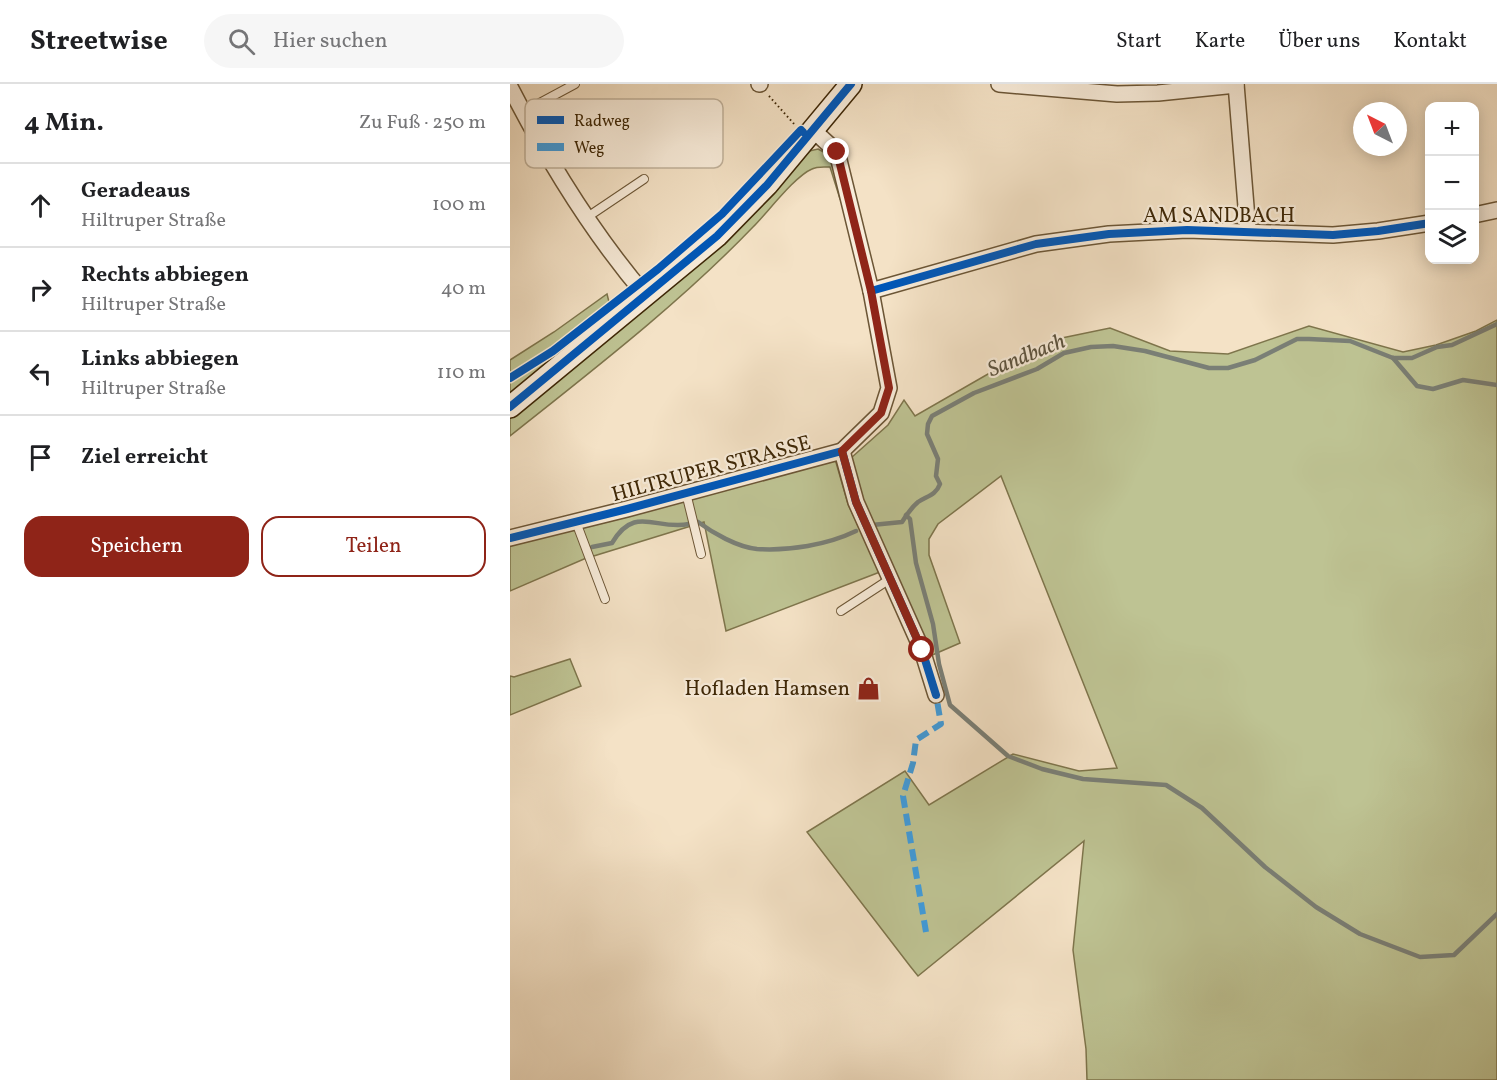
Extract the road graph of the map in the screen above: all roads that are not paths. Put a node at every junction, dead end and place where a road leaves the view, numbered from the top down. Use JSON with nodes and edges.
{"nodes":[{"id":1,"x":575,"y":84,"type":"edge"},
{"id":2,"x":851,"y":84,"type":"edge"},
{"id":3,"x":999,"y":84,"type":"edge"},
{"id":4,"x":1236,"y":84,"type":"edge"},
{"id":5,"x":510,"y":87,"type":"edge"},
{"id":6,"x":547,"y":99,"type":"edge"},
{"id":7,"x":523,"y":112,"type":"joint"},
{"id":8,"x":525,"y":115,"type":"edge"},
{"id":9,"x":807,"y":132,"type":"junction"},
{"id":10,"x":556,"y":168,"type":"edge"},
{"id":11,"x":645,"y":178,"type":"dead end"},
{"id":12,"x":1497,"y":210,"type":"edge"},
{"id":13,"x":1479,"y":214,"type":"edge"},
{"id":14,"x":586,"y":218,"type":"junction"},
{"id":15,"x":1425,"y":224,"type":"edge"},
{"id":16,"x":1248,"y":231,"type":"junction"},
{"id":17,"x":871,"y":291,"type":"junction"},
{"id":18,"x":646,"y":296,"type":"junction"},
{"id":19,"x":510,"y":407,"type":"edge"},
{"id":20,"x":842,"y":451,"type":"junction"},
{"id":21,"x":686,"y":493,"type":"junction"},
{"id":22,"x":576,"y":522,"type":"junction"},
{"id":23,"x":510,"y":538,"type":"edge"},
{"id":24,"x":701,"y":554,"type":"dead end"},
{"id":25,"x":890,"y":579,"type":"junction"},
{"id":26,"x":605,"y":599,"type":"dead end"},
{"id":27,"x":842,"y":611,"type":"dead end"},
{"id":28,"x":936,"y":695,"type":"dead end"}],
"edges":[{"from":1,"to":6,"type":"lane"},
{"from":2,"to":9,"type":"street"},
{"from":3,"to":4,"type":"street"},
{"from":4,"to":16,"type":"street"},
{"from":5,"to":7,"type":"street"},
{"from":7,"to":8,"type":"street"},
{"from":9,"to":17,"type":"street","name":"HILTRUPER STRASSE"},
{"from":9,"to":18,"type":"street"},
{"from":10,"to":14,"type":"street"},
{"from":11,"to":14,"type":"lane"},
{"from":12,"to":13,"type":"street"},
{"from":14,"to":18,"type":"street"},
{"from":15,"to":16,"type":"street","name":"AM SANDBACH"},
{"from":16,"to":17,"type":"street","name":"AM SANDBACH"},
{"from":17,"to":20,"type":"street","name":"HILTRUPER STRASSE"},
{"from":18,"to":19,"type":"street"},
{"from":20,"to":21,"type":"street","name":"HILTRUPER STRASSE"},
{"from":20,"to":25,"type":"street","name":"HILTRUPER STRASSE"},
{"from":21,"to":22,"type":"street","name":"HILTRUPER STRASSE"},
{"from":21,"to":24,"type":"lane","name":"HILTRUPER STRASSE"},
{"from":22,"to":23,"type":"street","name":"HILTRUPER STRASSE"},
{"from":22,"to":26,"type":"lane"},
{"from":25,"to":27,"type":"lane"},
{"from":25,"to":28,"type":"street","name":"HILTRUPER STRASSE"}]}
